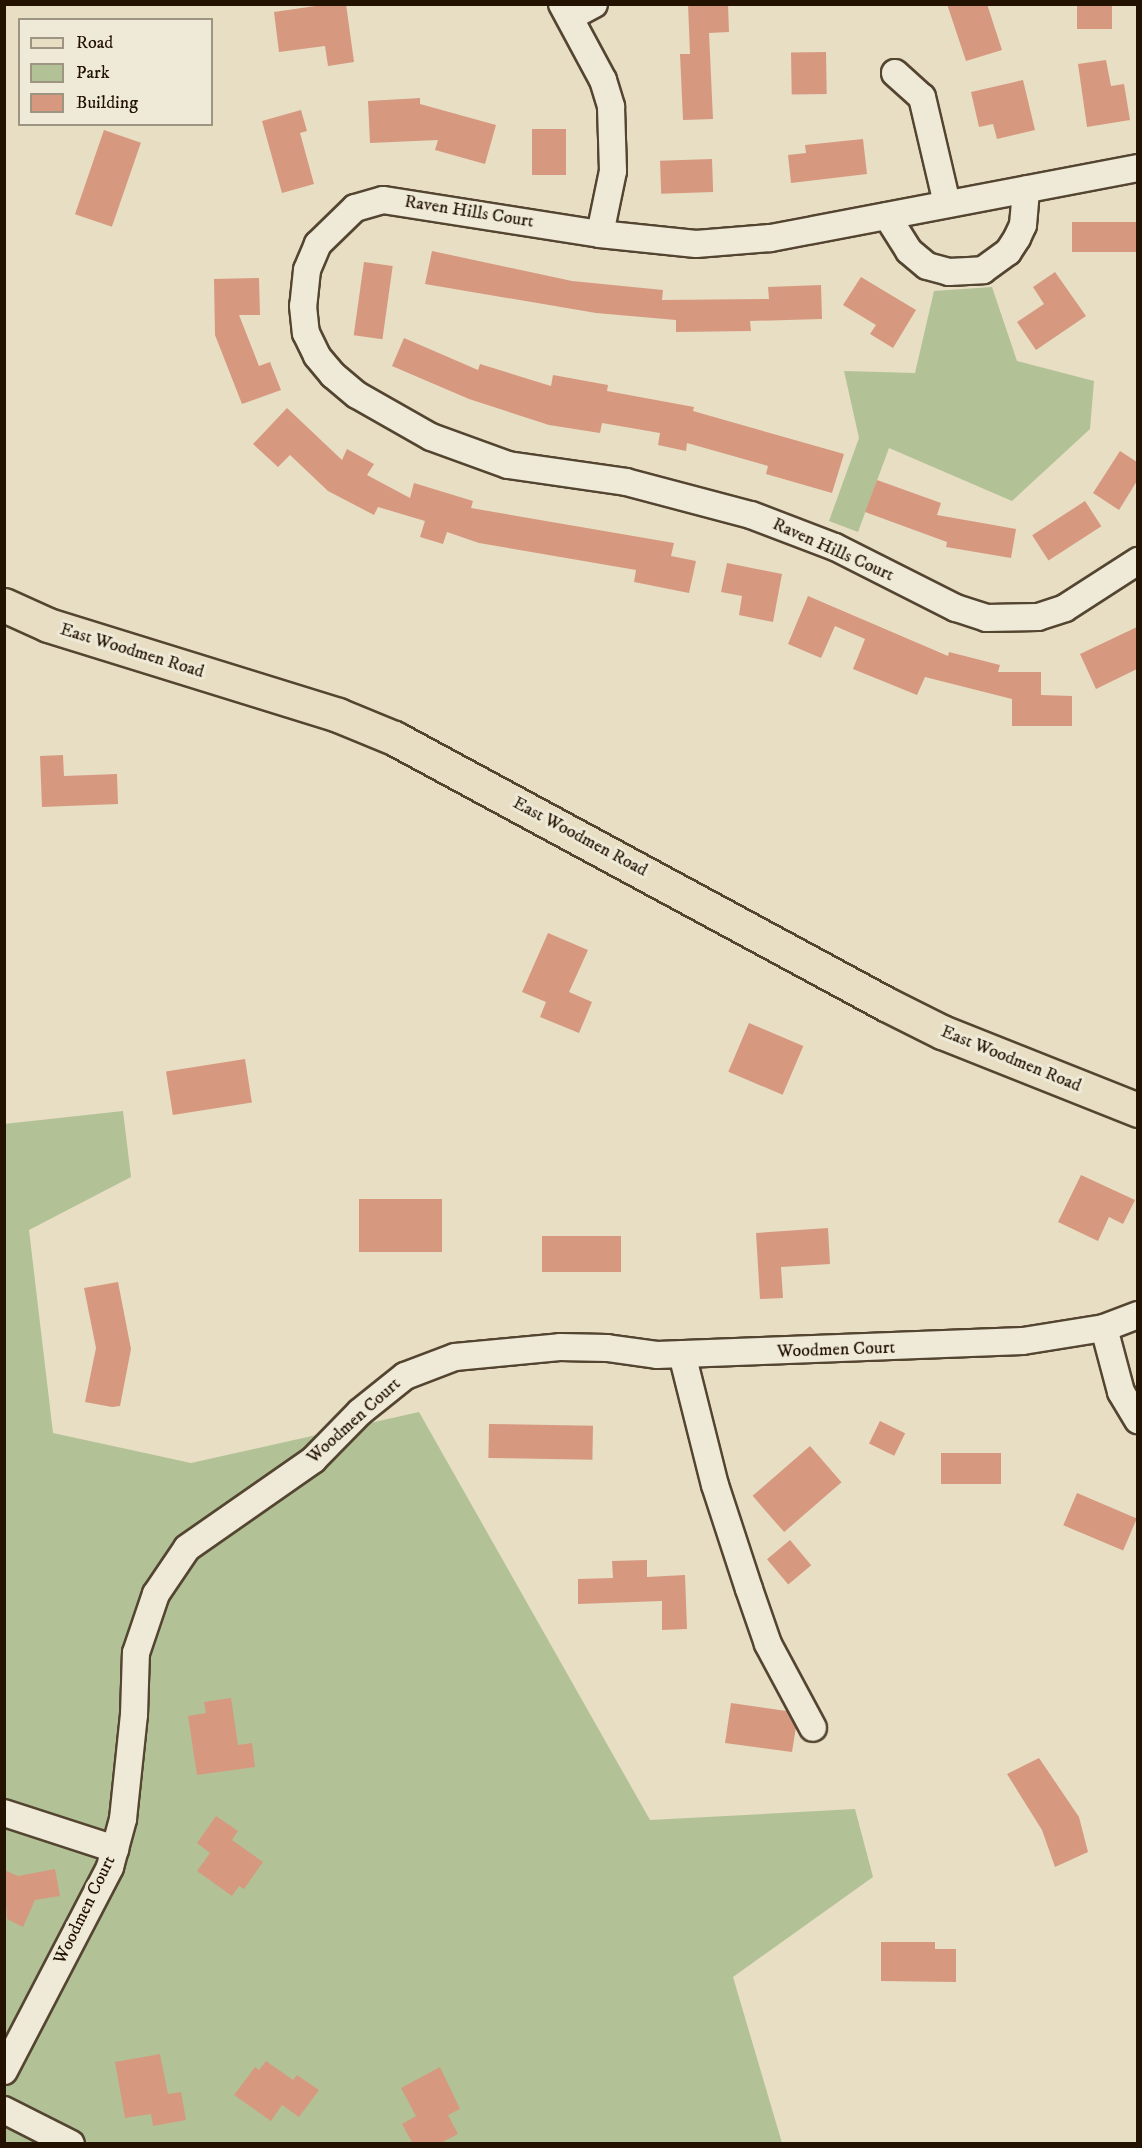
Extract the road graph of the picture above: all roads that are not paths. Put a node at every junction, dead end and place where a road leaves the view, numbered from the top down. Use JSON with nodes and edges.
{"nodes":[{"id":1,"x":594,"y":4,"type":"edge"},
{"id":2,"x":566,"y":11,"type":"edge"},
{"id":3,"x":895,"y":73,"type":"dead end"},
{"id":4,"x":1137,"y":168,"type":"edge"},
{"id":5,"x":1026,"y":189,"type":"junction"},
{"id":6,"x":947,"y":204,"type":"junction"},
{"id":7,"x":887,"y":216,"type":"junction"},
{"id":8,"x":600,"y":234,"type":"junction"},
{"id":9,"x":1137,"y":561,"type":"edge"},
{"id":10,"x":4,"y":605,"type":"edge"},
{"id":11,"x":1137,"y":1110,"type":"edge"},
{"id":12,"x":1137,"y":1315,"type":"edge"},
{"id":13,"x":1104,"y":1328,"type":"junction"},
{"id":14,"x":682,"y":1354,"type":"junction"},
{"id":15,"x":1137,"y":1420,"type":"edge"},
{"id":16,"x":813,"y":1728,"type":"dead end"},
{"id":17,"x":4,"y":1813,"type":"edge"},
{"id":18,"x":115,"y":1849,"type":"junction"},
{"id":19,"x":4,"y":2071,"type":"edge"},
{"id":20,"x":4,"y":2110,"type":"edge"},
{"id":21,"x":71,"y":2144,"type":"edge"}],
"edges":[{"from":1,"to":2,"type":"street"},
{"from":2,"to":8,"type":"street"},
{"from":3,"to":6,"type":"street"},
{"from":4,"to":5,"type":"street","name":"Raven Hills Court"},
{"from":5,"to":6,"type":"street","name":"Raven Hills Court"},
{"from":5,"to":7,"type":"street"},
{"from":6,"to":7,"type":"street","name":"Raven Hills Court"},
{"from":7,"to":8,"type":"street","name":"Raven Hills Court"},
{"from":8,"to":9,"type":"street","name":"Raven Hills Court"},
{"from":10,"to":11,"type":"main road","name":"East Woodmen Road"},
{"from":12,"to":13,"type":"street","name":"Woodmen Court"},
{"from":13,"to":14,"type":"street","name":"Woodmen Court"},
{"from":13,"to":15,"type":"street"},
{"from":14,"to":16,"type":"street"},
{"from":14,"to":18,"type":"street","name":"Woodmen Court"},
{"from":17,"to":18,"type":"street"},
{"from":18,"to":19,"type":"street","name":"Woodmen Court"},
{"from":20,"to":21,"type":"street"}]}
